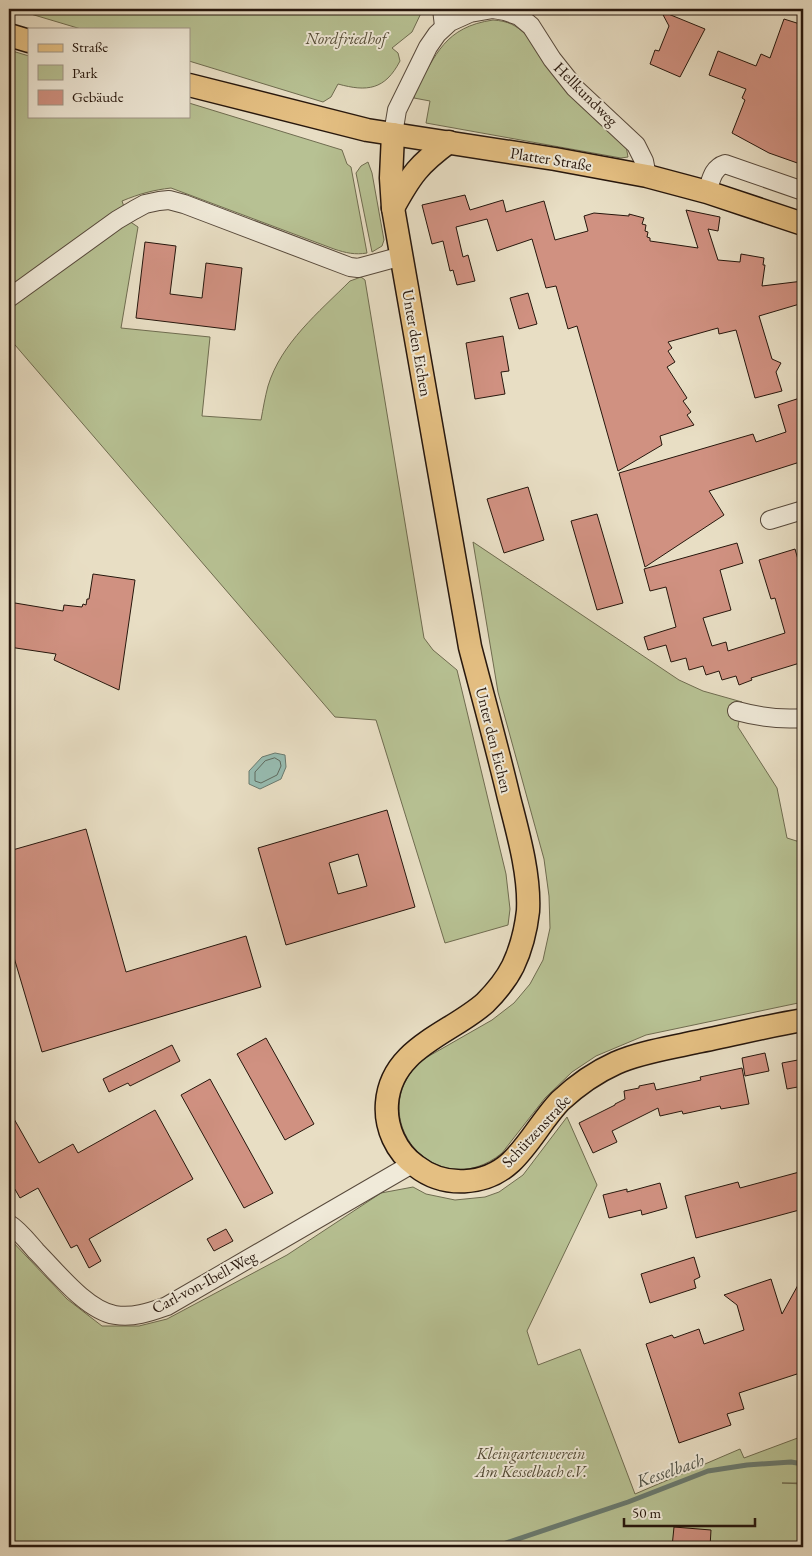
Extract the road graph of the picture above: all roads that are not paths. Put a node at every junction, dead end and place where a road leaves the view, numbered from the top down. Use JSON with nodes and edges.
{"nodes":[{"id":1,"x":442,"y":9,"type":"edge"},
{"id":2,"x":514,"y":12,"type":"edge"},
{"id":3,"x":444,"y":26,"type":"junction"},
{"id":4,"x":9,"y":35,"type":"edge"},
{"id":5,"x":28,"y":41,"type":"edge"},
{"id":6,"x":190,"y":85,"type":"edge"},
{"id":7,"x":393,"y":134,"type":"junction"},
{"id":8,"x":448,"y":142,"type":"junction"},
{"id":9,"x":647,"y":176,"type":"junction"},
{"id":10,"x":803,"y":191,"type":"edge"},
{"id":11,"x":706,"y":192,"type":"junction"},
{"id":12,"x":393,"y":208,"type":"junction"},
{"id":13,"x":803,"y":224,"type":"edge"},
{"id":14,"x":402,"y":256,"type":"junction"},
{"id":15,"x":9,"y":298,"type":"edge"},
{"id":16,"x":803,"y":510,"type":"edge"},
{"id":17,"x":770,"y":520,"type":"dead end"},
{"id":18,"x":737,"y":711,"type":"dead end"},
{"id":19,"x":803,"y":718,"type":"edge"},
{"id":20,"x":803,"y":1020,"type":"edge"},
{"id":21,"x":412,"y":1164,"type":"junction"},
{"id":22,"x":9,"y":1224,"type":"edge"}],
"edges":[{"from":1,"to":3,"type":"street"},
{"from":2,"to":3,"type":"street","name":"Hellkundweg"},
{"from":2,"to":9,"type":"street","name":"Hellkundweg"},
{"from":3,"to":7,"type":"street","name":"Hellkundweg"},
{"from":4,"to":5,"type":"main road"},
{"from":6,"to":7,"type":"main road","name":"Platter Straße"},
{"from":7,"to":8,"type":"main road","name":"Platter Straße"},
{"from":7,"to":12,"type":"main road","name":"Unter den Eichen"},
{"from":8,"to":9,"type":"main road","name":"Platter Straße"},
{"from":8,"to":12,"type":"main road"},
{"from":9,"to":11,"type":"main road","name":"Platter Straße"},
{"from":10,"to":11,"type":"street"},
{"from":11,"to":13,"type":"main road","name":"Platter Straße"},
{"from":12,"to":14,"type":"main road","name":"Unter den Eichen"},
{"from":14,"to":15,"type":"street"},
{"from":14,"to":21,"type":"main road","name":"Unter den Eichen"},
{"from":16,"to":17,"type":"street"},
{"from":18,"to":19,"type":"street"},
{"from":20,"to":21,"type":"main road","name":"Schützenstraße"},
{"from":21,"to":22,"type":"street","name":"Carl-von-Ibell-Weg"}]}
